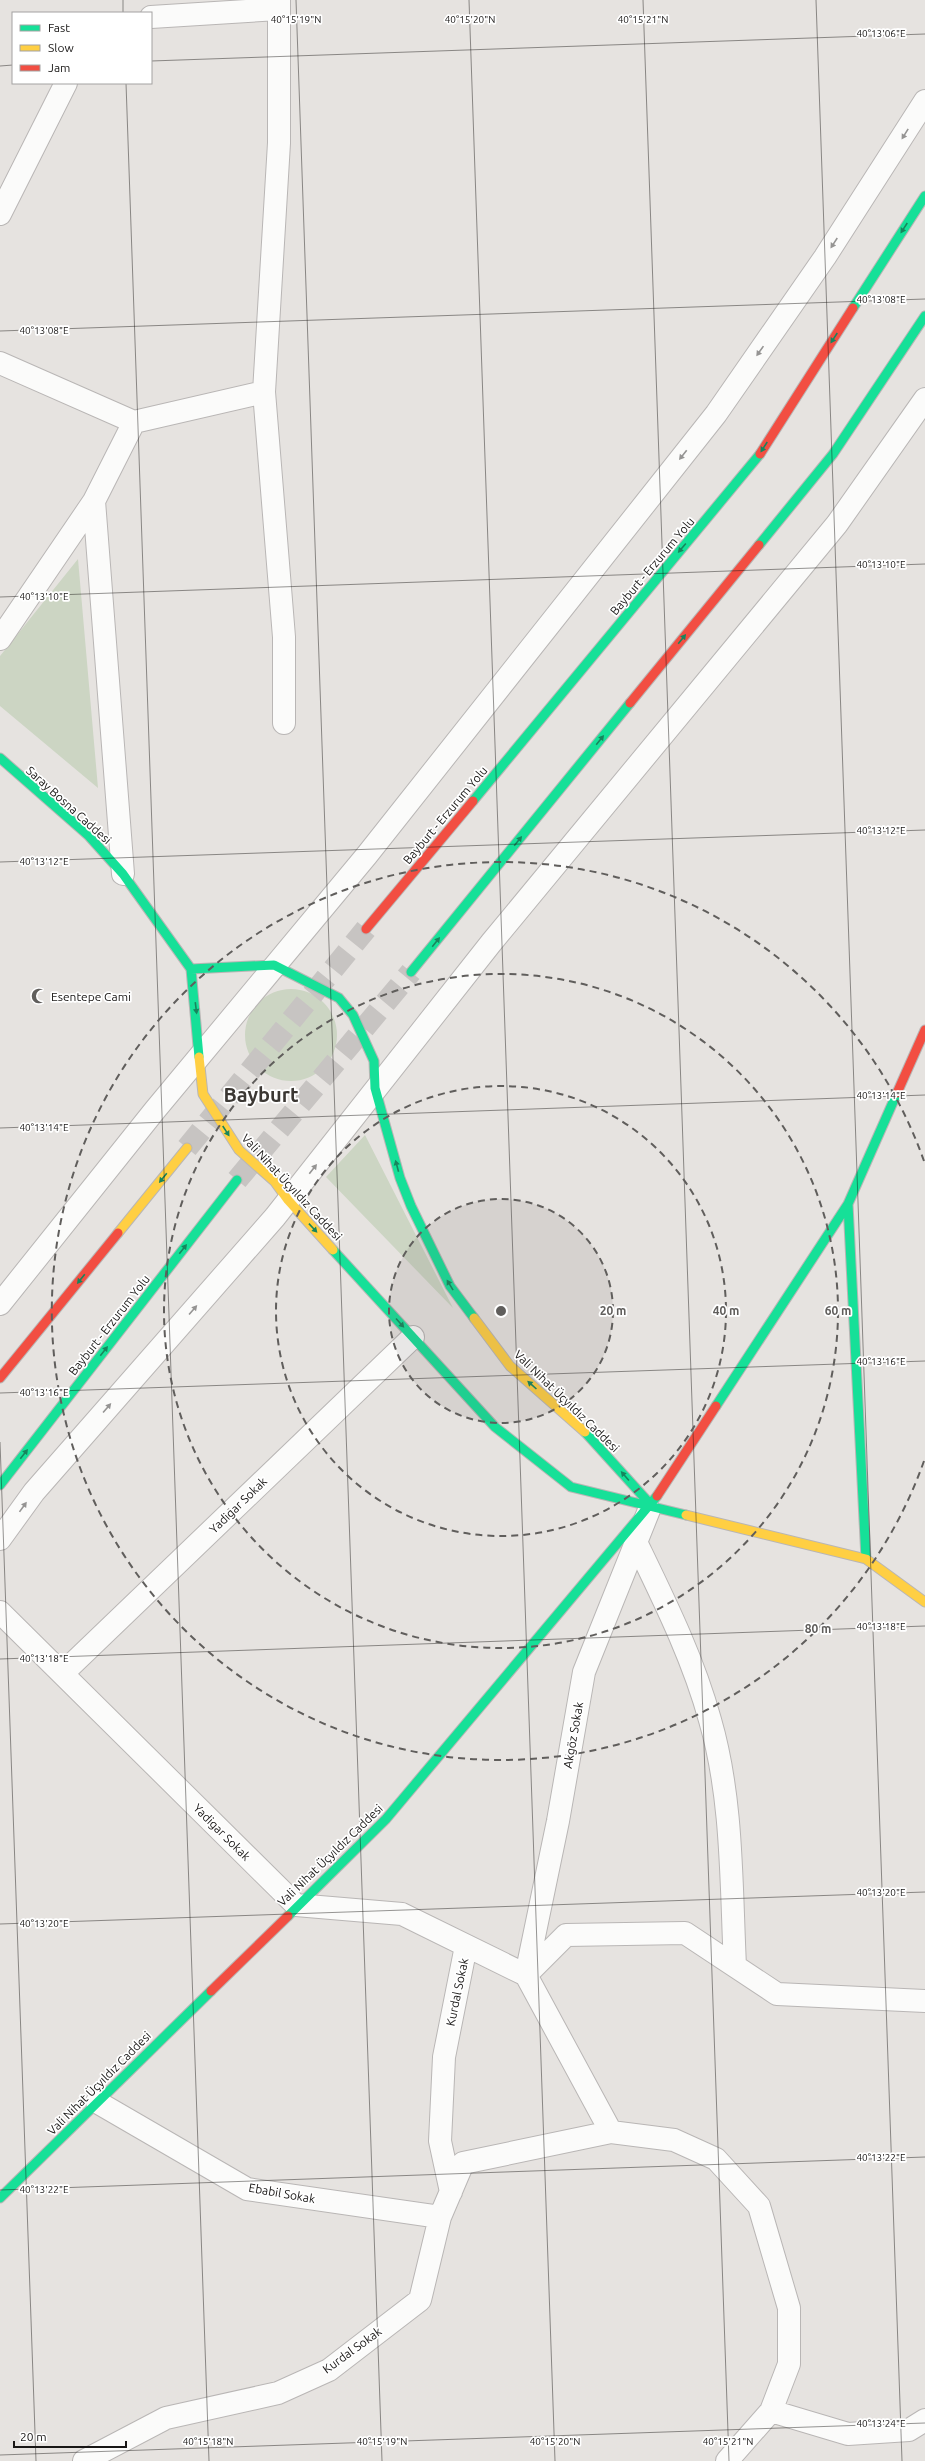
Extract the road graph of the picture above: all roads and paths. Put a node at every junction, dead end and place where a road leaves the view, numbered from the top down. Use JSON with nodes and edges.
{"nodes":[{"id":1,"x":278,"y":5,"type":"edge"},
{"id":2,"x":152,"y":17,"type":"edge"},
{"id":3,"x":65,"y":84,"type":"edge"},
{"id":4,"x":925,"y":101,"type":"edge"},
{"id":5,"x":925,"y":196,"type":"edge"},
{"id":6,"x":0,"y":214,"type":"edge"},
{"id":7,"x":925,"y":316,"type":"edge"},
{"id":8,"x":0,"y":363,"type":"edge"},
{"id":9,"x":264,"y":392,"type":"junction"},
{"id":10,"x":925,"y":399,"type":"edge"},
{"id":11,"x":134,"y":422,"type":"junction"},
{"id":12,"x":94,"y":502,"type":"junction"},
{"id":13,"x":0,"y":639,"type":"edge"},
{"id":14,"x":284,"y":723,"type":"dead end"},
{"id":15,"x":0,"y":758,"type":"edge"},
{"id":16,"x":124,"y":874,"type":"junction"},
{"id":17,"x":366,"y":929,"type":"tunnel mouth"},
{"id":18,"x":274,"y":965,"type":"junction"},
{"id":19,"x":191,"y":969,"type":"junction"},
{"id":20,"x":411,"y":972,"type":"tunnel mouth"},
{"id":21,"x":925,"y":1030,"type":"edge"},
{"id":22,"x":199,"y":1056,"type":"junction"},
{"id":23,"x":375,"y":1088,"type":"junction"},
{"id":24,"x":187,"y":1148,"type":"tunnel mouth"},
{"id":25,"x":237,"y":1180,"type":"tunnel mouth"},
{"id":26,"x":288,"y":1200,"type":"junction"},
{"id":27,"x":848,"y":1204,"type":"junction"},
{"id":28,"x":0,"y":1304,"type":"edge"},
{"id":29,"x":413,"y":1337,"type":"junction"},
{"id":30,"x":0,"y":1378,"type":"edge"},
{"id":31,"x":0,"y":1485,"type":"edge"},
{"id":32,"x":651,"y":1505,"type":"junction"},
{"id":33,"x":0,"y":1539,"type":"edge"},
{"id":34,"x":636,"y":1542,"type":"junction"},
{"id":35,"x":866,"y":1559,"type":"junction"},
{"id":36,"x":925,"y":1602,"type":"edge"},
{"id":37,"x":0,"y":1612,"type":"edge"},
{"id":38,"x":63,"y":1673,"type":"junction"},
{"id":39,"x":296,"y":1906,"type":"junction"},
{"id":40,"x":466,"y":1946,"type":"junction"},
{"id":41,"x":735,"y":1966,"type":"junction"},
{"id":42,"x":526,"y":1975,"type":"junction"},
{"id":43,"x":925,"y":2001,"type":"edge"},
{"id":44,"x":96,"y":2102,"type":"junction"},
{"id":45,"x":611,"y":2132,"type":"junction"},
{"id":46,"x":451,"y":2192,"type":"junction"},
{"id":47,"x":0,"y":2198,"type":"edge"},
{"id":48,"x":440,"y":2217,"type":"junction"},
{"id":49,"x":772,"y":2411,"type":"junction"},
{"id":50,"x":925,"y":2420,"type":"edge"},
{"id":51,"x":84,"y":2461,"type":"edge"},
{"id":52,"x":727,"y":2461,"type":"edge"}],
"edges":[{"from":1,"to":2,"type":"street"},
{"from":1,"to":9,"type":"street"},
{"from":3,"to":6,"type":"street"},
{"from":4,"to":18,"type":"street","one_way":true},
{"from":5,"to":17,"type":"main road","name":"Bayburt - Erzurum Yolu","one_way":true},
{"from":20,"to":7,"type":"main road","one_way":true},
{"from":8,"to":11,"type":"street"},
{"from":9,"to":11,"type":"street"},
{"from":9,"to":14,"type":"street"},
{"from":10,"to":23,"type":"street"},
{"from":11,"to":12,"type":"street"},
{"from":12,"to":13,"type":"street"},
{"from":12,"to":16,"type":"street"},
{"from":15,"to":16,"type":"main road","name":"Saray Bosna Caddesi"},
{"from":16,"to":19,"type":"main road","name":"Saray Bosna Caddesi"},
{"from":18,"to":19,"type":"main road","name":"Vali Nihat Üçyıldız Caddesi"},
{"from":18,"to":22,"type":"street"},
{"from":18,"to":23,"type":"main road","name":"Vali Nihat Üçyıldız Caddesi"},
{"from":19,"to":22,"type":"main road","name":"Vali Nihat Üçyıldız Caddesi","one_way":true},
{"from":21,"to":27,"type":"main road","name":"Vali Nihat Üçyıldız Caddesi"},
{"from":22,"to":26,"type":"main road","name":"Vali Nihat Üçyıldız Caddesi","one_way":true},
{"from":22,"to":28,"type":"street"},
{"from":26,"to":23,"type":"street","one_way":true},
{"from":32,"to":23,"type":"main road","name":"Vali Nihat Üçyıldız Caddesi","one_way":true},
{"from":24,"to":30,"type":"main road","one_way":true},
{"from":31,"to":25,"type":"main road","name":"Bayburt - Erzurum Yolu","one_way":true},
{"from":26,"to":29,"type":"main road","name":"Vali Nihat Üçyıldız Caddesi","one_way":true},
{"from":33,"to":26,"type":"street","one_way":true},
{"from":27,"to":32,"type":"main road","name":"Vali Nihat Üçyıldız Caddesi"},
{"from":27,"to":35,"type":"main road"},
{"from":29,"to":32,"type":"main road","name":"Vali Nihat Üçyıldız Caddesi"},
{"from":29,"to":38,"type":"street","name":"Yadigar Sokak"},
{"from":32,"to":34,"type":"street","name":"Akgöz Sokak"},
{"from":32,"to":35,"type":"main road"},
{"from":32,"to":39,"type":"main road","name":"Vali Nihat Üçyıldız Caddesi"},
{"from":34,"to":41,"type":"street"},
{"from":34,"to":42,"type":"street","name":"Akgöz Sokak"},
{"from":35,"to":36,"type":"main road"},
{"from":37,"to":38,"type":"street","name":"Yadigar Sokak"},
{"from":38,"to":39,"type":"street","name":"Yadigar Sokak"},
{"from":39,"to":40,"type":"street","name":"Kurdal Sokak"},
{"from":39,"to":44,"type":"main road","name":"Vali Nihat Üçyıldız Caddesi"},
{"from":40,"to":42,"type":"street"},
{"from":40,"to":46,"type":"street","name":"Kurdal Sokak"},
{"from":41,"to":42,"type":"street"},
{"from":41,"to":43,"type":"street"},
{"from":42,"to":45,"type":"street"},
{"from":44,"to":47,"type":"main road","name":"Vali Nihat Üçyıldız Caddesi"},
{"from":44,"to":48,"type":"street","name":"Ebabil Sokak"},
{"from":45,"to":46,"type":"street","name":"Kurdal Sokak"},
{"from":45,"to":49,"type":"street","name":"Kurdal Sokak"},
{"from":46,"to":48,"type":"street","name":"Kurdal Sokak"},
{"from":48,"to":51,"type":"street","name":"Kurdal Sokak"},
{"from":49,"to":50,"type":"street"},
{"from":49,"to":52,"type":"street"}]}
